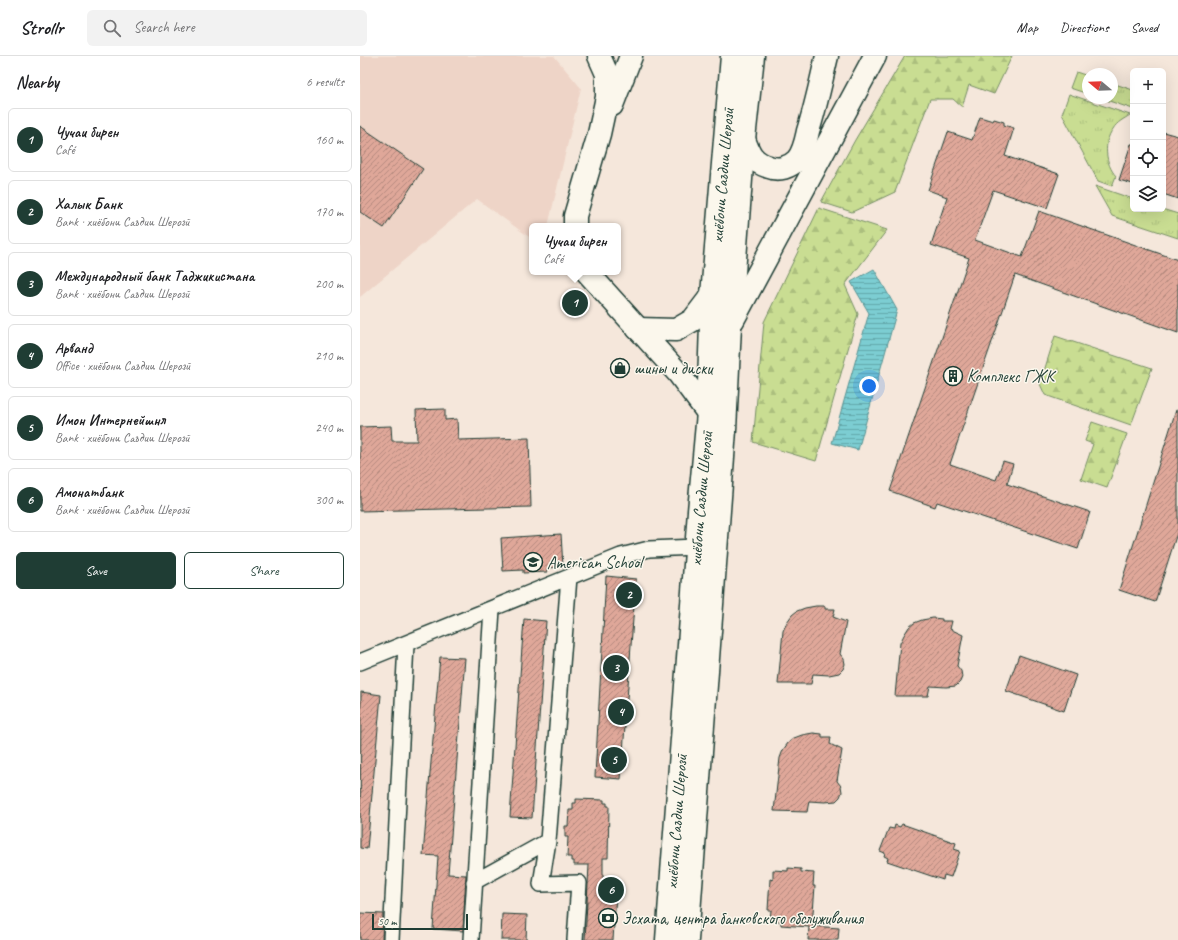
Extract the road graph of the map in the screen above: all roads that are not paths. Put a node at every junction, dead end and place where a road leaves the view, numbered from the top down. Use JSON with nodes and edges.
{"nodes":[{"id":1,"x":599,"y":56,"type":"edge"},
{"id":2,"x":631,"y":56,"type":"edge"},
{"id":3,"x":732,"y":56,"type":"edge"},
{"id":4,"x":753,"y":56,"type":"edge"},
{"id":5,"x":827,"y":56,"type":"edge"},
{"id":6,"x":875,"y":56,"type":"edge"},
{"id":7,"x":599,"y":134,"type":"junction"},
{"id":8,"x":744,"y":139,"type":"junction"},
{"id":9,"x":575,"y":223,"type":"edge"},
{"id":10,"x":590,"y":275,"type":"edge"},
{"id":11,"x":712,"y":295,"type":"junction"},
{"id":12,"x":730,"y":326,"type":"junction"},
{"id":13,"x":638,"y":329,"type":"junction"},
{"id":14,"x":708,"y":413,"type":"junction"},
{"id":15,"x":696,"y":547,"type":"junction"},
{"id":16,"x":569,"y":577,"type":"junction"},
{"id":17,"x":492,"y":609,"type":"junction"},
{"id":18,"x":406,"y":644,"type":"junction"},
{"id":19,"x":360,"y":662,"type":"edge"},
{"id":20,"x":548,"y":841,"type":"junction"},
{"id":21,"x":474,"y":882,"type":"junction"},
{"id":22,"x":391,"y":940,"type":"edge"},
{"id":23,"x":470,"y":940,"type":"edge"},
{"id":24,"x":575,"y":940,"type":"edge"},
{"id":25,"x":667,"y":940,"type":"edge"},
{"id":26,"x":687,"y":940,"type":"edge"}],
"edges":[{"from":1,"to":7,"type":"highway"},
{"from":2,"to":7,"type":"highway"},
{"from":3,"to":11,"type":"highway","name":"хиёбони Саъдии Шерозӣ"},
{"from":4,"to":8,"type":"highway","name":"хиёбони Саъдии Шерозӣ"},
{"from":5,"to":8,"type":"highway"},
{"from":6,"to":12,"type":"highway"},
{"from":7,"to":9,"type":"highway"},
{"from":8,"to":12,"type":"highway","name":"хиёбони Саъдии Шерозӣ"},
{"from":10,"to":13,"type":"highway"},
{"from":11,"to":13,"type":"highway"},
{"from":11,"to":14,"type":"highway","name":"хиёбони Саъдии Шерозӣ"},
{"from":12,"to":26,"type":"highway","name":"хиёбони Саъдии Шерозӣ"},
{"from":13,"to":14,"type":"highway"},
{"from":14,"to":15,"type":"highway","name":"хиёбони Саъдии Шерозӣ"},
{"from":15,"to":16,"type":"street"},
{"from":15,"to":25,"type":"highway","name":"хиёбони Саъдии Шерозӣ"},
{"from":16,"to":17,"type":"street"},
{"from":16,"to":20,"type":"street"},
{"from":17,"to":18,"type":"street"},
{"from":17,"to":21,"type":"street"},
{"from":18,"to":19,"type":"street"},
{"from":18,"to":22,"type":"street"},
{"from":20,"to":21,"type":"street"},
{"from":20,"to":24,"type":"street"},
{"from":21,"to":23,"type":"street"}]}
